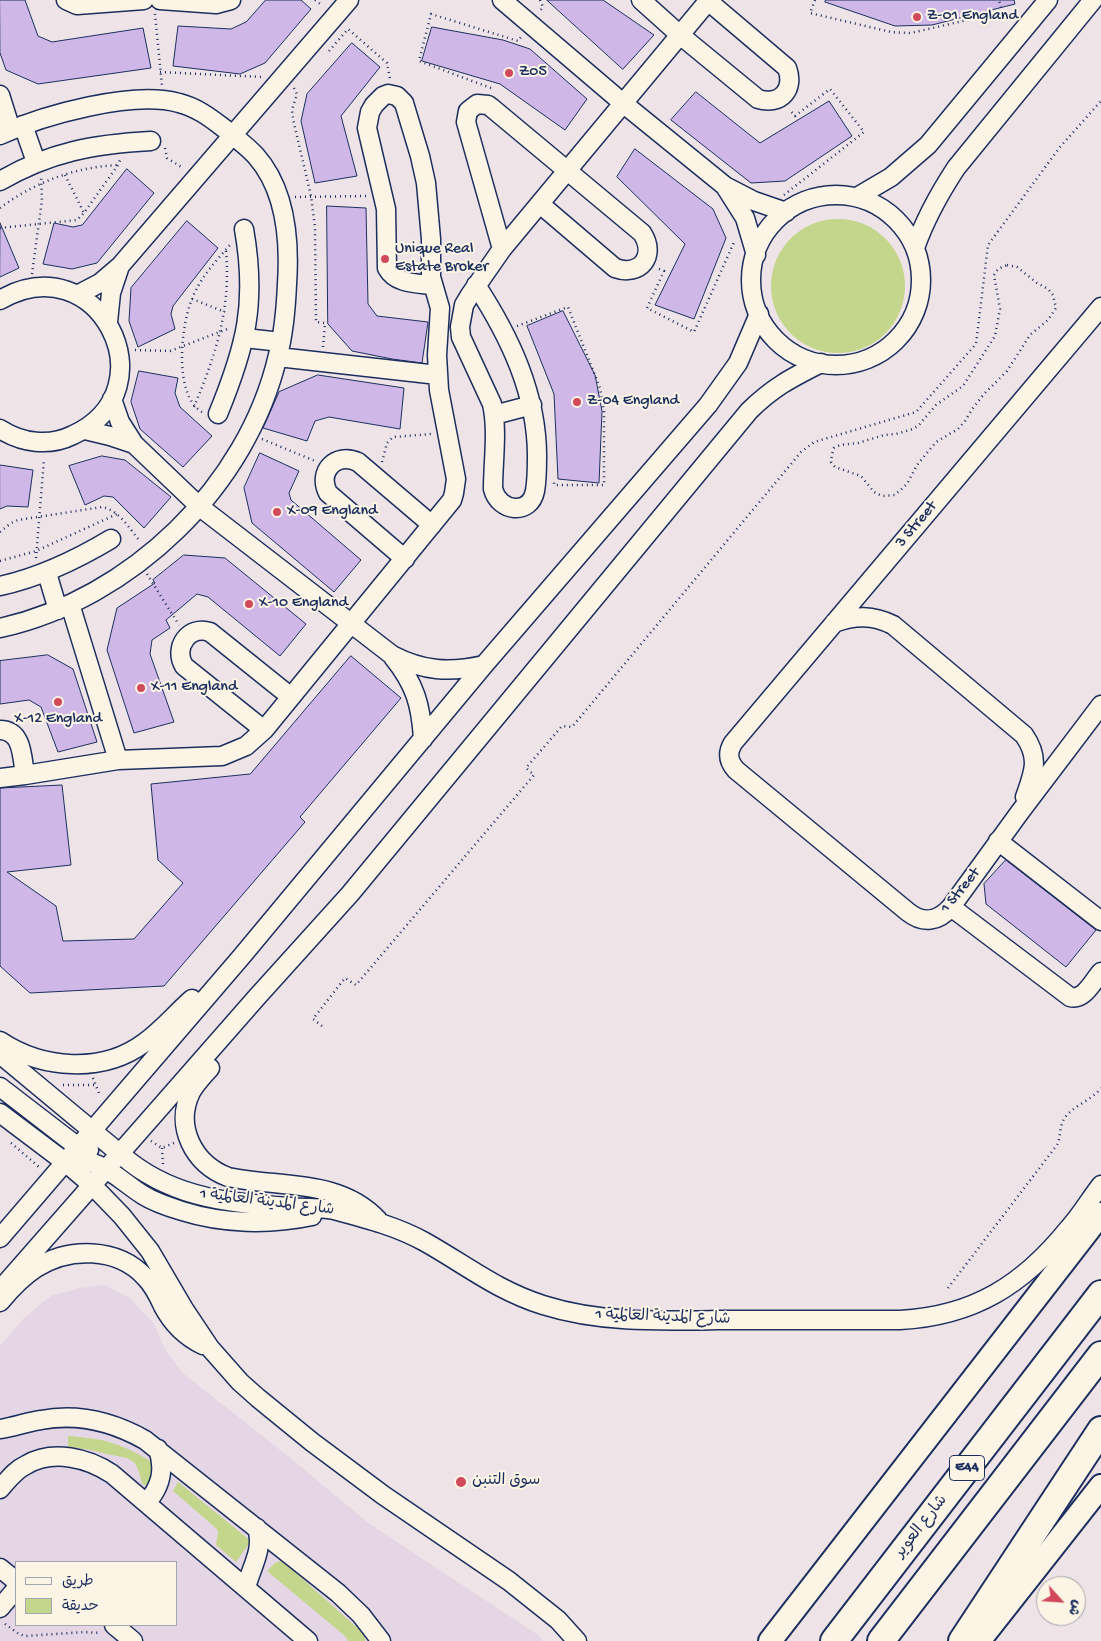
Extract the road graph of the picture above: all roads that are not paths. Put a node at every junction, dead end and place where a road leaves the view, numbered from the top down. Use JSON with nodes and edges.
{"nodes":[{"id":1,"x":66,"y":0,"type":"edge"},
{"id":2,"x":231,"y":0,"type":"edge"},
{"id":3,"x":349,"y":0,"type":"edge"},
{"id":4,"x":502,"y":0,"type":"edge"},
{"id":5,"x":641,"y":0,"type":"edge"},
{"id":6,"x":1048,"y":0,"type":"edge"},
{"id":7,"x":1093,"y":0,"type":"edge"},
{"id":8,"x":708,"y":1,"type":"edge"},
{"id":9,"x":153,"y":3,"type":"edge"},
{"id":10,"x":680,"y":35,"type":"junction"},
{"id":11,"x":0,"y":95,"type":"edge"},
{"id":12,"x":624,"y":104,"type":"junction"},
{"id":13,"x":12,"y":130,"type":"edge"},
{"id":14,"x":232,"y":135,"type":"junction"},
{"id":15,"x":151,"y":142,"type":"road end"},
{"id":16,"x":36,"y":162,"type":"junction"},
{"id":17,"x":568,"y":171,"type":"junction"},
{"id":18,"x":0,"y":180,"type":"edge"},
{"id":19,"x":724,"y":186,"type":"junction"},
{"id":20,"x":857,"y":197,"type":"junction"},
{"id":21,"x":540,"y":204,"type":"junction"},
{"id":22,"x":778,"y":209,"type":"junction"},
{"id":23,"x":244,"y":228,"type":"road end"},
{"id":24,"x":915,"y":248,"type":"junction"},
{"id":25,"x":502,"y":249,"type":"junction"},
{"id":26,"x":756,"y":255,"type":"junction"},
{"id":27,"x":120,"y":266,"type":"junction"},
{"id":28,"x":432,"y":285,"type":"junction"},
{"id":29,"x":476,"y":285,"type":"junction"},
{"id":30,"x":78,"y":295,"type":"junction"},
{"id":31,"x":0,"y":300,"type":"edge"},
{"id":32,"x":1101,"y":307,"type":"edge"},
{"id":33,"x":759,"y":314,"type":"junction"},
{"id":34,"x":108,"y":322,"type":"junction"},
{"id":35,"x":246,"y":330,"type":"junction"},
{"id":36,"x":279,"y":349,"type":"junction"},
{"id":37,"x":821,"y":363,"type":"junction"},
{"id":38,"x":438,"y":375,"type":"junction"},
{"id":39,"x":112,"y":399,"type":"junction"},
{"id":40,"x":532,"y":405,"type":"junction"},
{"id":41,"x":218,"y":414,"type":"road end"},
{"id":42,"x":494,"y":415,"type":"junction"},
{"id":43,"x":85,"y":430,"type":"junction"},
{"id":44,"x":4,"y":434,"type":"edge"},
{"id":45,"x":134,"y":444,"type":"junction"},
{"id":46,"x":200,"y":507,"type":"junction"},
{"id":47,"x":432,"y":525,"type":"junction"},
{"id":48,"x":111,"y":539,"type":"dead end"},
{"id":49,"x":405,"y":559,"type":"junction"},
{"id":50,"x":40,"y":575,"type":"junction"},
{"id":51,"x":0,"y":586,"type":"edge"},
{"id":52,"x":64,"y":607,"type":"junction"},
{"id":53,"x":834,"y":623,"type":"junction"},
{"id":54,"x":351,"y":624,"type":"junction"},
{"id":55,"x":0,"y":628,"type":"edge"},
{"id":56,"x":392,"y":656,"type":"junction"},
{"id":57,"x":484,"y":665,"type":"junction"},
{"id":58,"x":291,"y":697,"type":"junction"},
{"id":59,"x":1101,"y":705,"type":"edge"},
{"id":60,"x":0,"y":730,"type":"edge"},
{"id":61,"x":264,"y":730,"type":"junction"},
{"id":62,"x":423,"y":740,"type":"junction"},
{"id":63,"x":734,"y":743,"type":"joint"},
{"id":64,"x":118,"y":760,"type":"junction"},
{"id":65,"x":25,"y":775,"type":"junction"},
{"id":66,"x":0,"y":778,"type":"edge"},
{"id":67,"x":1020,"y":812,"type":"junction"},
{"id":68,"x":998,"y":841,"type":"junction"},
{"id":69,"x":951,"y":907,"type":"junction"},
{"id":70,"x":1101,"y":921,"type":"edge"},
{"id":71,"x":242,"y":956,"type":"junction"},
{"id":72,"x":1101,"y":972,"type":"edge"},
{"id":73,"x":257,"y":997,"type":"junction"},
{"id":74,"x":0,"y":1041,"type":"edge"},
{"id":75,"x":0,"y":1054,"type":"edge"},
{"id":76,"x":0,"y":1086,"type":"edge"},
{"id":77,"x":0,"y":1112,"type":"edge"},
{"id":78,"x":93,"y":1130,"type":"junction"},
{"id":79,"x":78,"y":1147,"type":"junction"},
{"id":80,"x":119,"y":1153,"type":"junction"},
{"id":81,"x":65,"y":1162,"type":"junction"},
{"id":82,"x":105,"y":1169,"type":"junction"},
{"id":83,"x":92,"y":1185,"type":"junction"},
{"id":84,"x":1101,"y":1185,"type":"edge"},
{"id":85,"x":335,"y":1210,"type":"junction"},
{"id":86,"x":1101,"y":1214,"type":"edge"},
{"id":87,"x":381,"y":1223,"type":"junction"},
{"id":88,"x":0,"y":1238,"type":"edge"},
{"id":89,"x":0,"y":1290,"type":"edge"},
{"id":90,"x":1101,"y":1294,"type":"edge"},
{"id":91,"x":0,"y":1302,"type":"edge"},
{"id":92,"x":210,"y":1348,"type":"junction"},
{"id":93,"x":1101,"y":1355,"type":"edge"},
{"id":94,"x":1101,"y":1430,"type":"edge"},
{"id":95,"x":4,"y":1432,"type":"edge"},
{"id":96,"x":158,"y":1449,"type":"junction"},
{"id":97,"x":1101,"y":1486,"type":"edge"},
{"id":98,"x":0,"y":1489,"type":"edge"},
{"id":99,"x":146,"y":1503,"type":"junction"},
{"id":100,"x":257,"y":1528,"type":"junction"},
{"id":101,"x":0,"y":1568,"type":"edge"},
{"id":102,"x":15,"y":1580,"type":"edge"},
{"id":103,"x":246,"y":1588,"type":"junction"},
{"id":104,"x":15,"y":1590,"type":"edge"},
{"id":105,"x":0,"y":1608,"type":"edge"},
{"id":106,"x":108,"y":1629,"type":"edge"},
{"id":107,"x":133,"y":1641,"type":"edge"},
{"id":108,"x":308,"y":1641,"type":"edge"},
{"id":109,"x":380,"y":1641,"type":"edge"},
{"id":110,"x":577,"y":1641,"type":"edge"},
{"id":111,"x":770,"y":1641,"type":"edge"},
{"id":112,"x":834,"y":1641,"type":"edge"},
{"id":113,"x":881,"y":1641,"type":"edge"},
{"id":114,"x":962,"y":1641,"type":"edge"},
{"id":115,"x":979,"y":1641,"type":"edge"}],
"edges":[{"from":1,"to":9,"type":"street"},
{"from":2,"to":9,"type":"street"},
{"from":3,"to":14,"type":"street"},
{"from":4,"to":12,"type":"street"},
{"from":5,"to":10,"type":"street"},
{"from":6,"to":20,"type":"street"},
{"from":7,"to":24,"type":"street"},
{"from":8,"to":10,"type":"street"},
{"from":8,"to":10,"type":"street"},
{"from":10,"to":12,"type":"street"},
{"from":11,"to":13,"type":"street"},
{"from":12,"to":17,"type":"street"},
{"from":12,"to":19,"type":"street"},
{"from":13,"to":14,"type":"street"},
{"from":13,"to":16,"type":"street"},
{"from":14,"to":27,"type":"street"},
{"from":14,"to":36,"type":"street"},
{"from":15,"to":16,"type":"street"},
{"from":16,"to":18,"type":"street"},
{"from":17,"to":21,"type":"street"},
{"from":17,"to":21,"type":"street"},
{"from":17,"to":25,"type":"street"},
{"from":19,"to":22,"type":"street"},
{"from":19,"to":26,"type":"street"},
{"from":20,"to":22,"type":"street"},
{"from":20,"to":24,"type":"street"},
{"from":21,"to":25,"type":"street"},
{"from":22,"to":26,"type":"street"},
{"from":23,"to":35,"type":"street"},
{"from":24,"to":37,"type":"street"},
{"from":25,"to":29,"type":"street"},
{"from":26,"to":33,"type":"street"},
{"from":27,"to":30,"type":"street"},
{"from":27,"to":34,"type":"street"},
{"from":28,"to":28,"type":"street"},
{"from":28,"to":38,"type":"street"},
{"from":29,"to":40,"type":"street"},
{"from":29,"to":42,"type":"street"},
{"from":30,"to":31,"type":"street"},
{"from":30,"to":34,"type":"street"},
{"from":32,"to":53,"type":"street","name":"3 Street"},
{"from":33,"to":37,"type":"street"},
{"from":33,"to":57,"type":"street"},
{"from":34,"to":39,"type":"street"},
{"from":35,"to":36,"type":"street"},
{"from":35,"to":41,"type":"street"},
{"from":36,"to":38,"type":"street"},
{"from":36,"to":46,"type":"street"},
{"from":37,"to":73,"type":"street"},
{"from":38,"to":47,"type":"street"},
{"from":39,"to":43,"type":"street"},
{"from":39,"to":45,"type":"street"},
{"from":40,"to":42,"type":"street"},
{"from":40,"to":42,"type":"street"},
{"from":43,"to":44,"type":"street"},
{"from":43,"to":45,"type":"street"},
{"from":45,"to":46,"type":"street"},
{"from":46,"to":52,"type":"street"},
{"from":46,"to":54,"type":"street"},
{"from":47,"to":49,"type":"street"},
{"from":47,"to":49,"type":"street"},
{"from":48,"to":50,"type":"street"},
{"from":49,"to":54,"type":"street"},
{"from":50,"to":51,"type":"street"},
{"from":50,"to":52,"type":"street"},
{"from":52,"to":55,"type":"street"},
{"from":52,"to":64,"type":"street"},
{"from":53,"to":63,"type":"street","name":"3 Street"},
{"from":53,"to":67,"type":"street"},
{"from":54,"to":56,"type":"street"},
{"from":54,"to":58,"type":"street"},
{"from":56,"to":57,"type":"street"},
{"from":56,"to":62,"type":"street"},
{"from":57,"to":62,"type":"street"},
{"from":58,"to":61,"type":"street"},
{"from":58,"to":61,"type":"street"},
{"from":59,"to":67,"type":"street","name":"1 Street"},
{"from":60,"to":65,"type":"street"},
{"from":61,"to":64,"type":"street"},
{"from":62,"to":71,"type":"street"},
{"from":63,"to":69,"type":"street","name":"1 Street"},
{"from":64,"to":65,"type":"street"},
{"from":65,"to":66,"type":"street"},
{"from":67,"to":68,"type":"street","name":"1 Street"},
{"from":68,"to":69,"type":"street","name":"1 Street"},
{"from":68,"to":70,"type":"street"},
{"from":69,"to":72,"type":"street"},
{"from":71,"to":74,"type":"street"},
{"from":71,"to":78,"type":"street"},
{"from":73,"to":80,"type":"street"},
{"from":73,"to":87,"type":"street"},
{"from":75,"to":78,"type":"street"},
{"from":76,"to":79,"type":"street"},
{"from":77,"to":81,"type":"street"},
{"from":78,"to":79,"type":"street"},
{"from":78,"to":80,"type":"street","name":"شارع المدينة العالمية 1"},
{"from":79,"to":80,"type":"street"},
{"from":79,"to":81,"type":"street"},
{"from":80,"to":82,"type":"street"},
{"from":80,"to":85,"type":"street","name":"شارع المدينة العالمية 1"},
{"from":81,"to":82,"type":"street"},
{"from":81,"to":83,"type":"street"},
{"from":81,"to":88,"type":"street"},
{"from":82,"to":83,"type":"street"},
{"from":82,"to":85,"type":"street"},
{"from":83,"to":89,"type":"street"},
{"from":83,"to":92,"type":"street"},
{"from":84,"to":87,"type":"street","name":"شارع المدينة العالمية 1"},
{"from":85,"to":87,"type":"street","name":"شارع المدينة العالمية 1"},
{"from":86,"to":111,"type":"main road"},
{"from":90,"to":112,"type":"highway","name":"شارع العوير","number":"E44"},
{"from":91,"to":92,"type":"street"},
{"from":92,"to":110,"type":"street"},
{"from":93,"to":113,"type":"highway","number":"E44"},
{"from":94,"to":114,"type":"highway"},
{"from":95,"to":96,"type":"street"},
{"from":96,"to":99,"type":"street"},
{"from":96,"to":100,"type":"street"},
{"from":97,"to":115,"type":"main road"},
{"from":98,"to":99,"type":"street"},
{"from":99,"to":103,"type":"street"},
{"from":100,"to":103,"type":"street"},
{"from":100,"to":109,"type":"street"},
{"from":101,"to":102,"type":"street"},
{"from":103,"to":108,"type":"street"},
{"from":104,"to":105,"type":"street"},
{"from":106,"to":107,"type":"street"}]}
